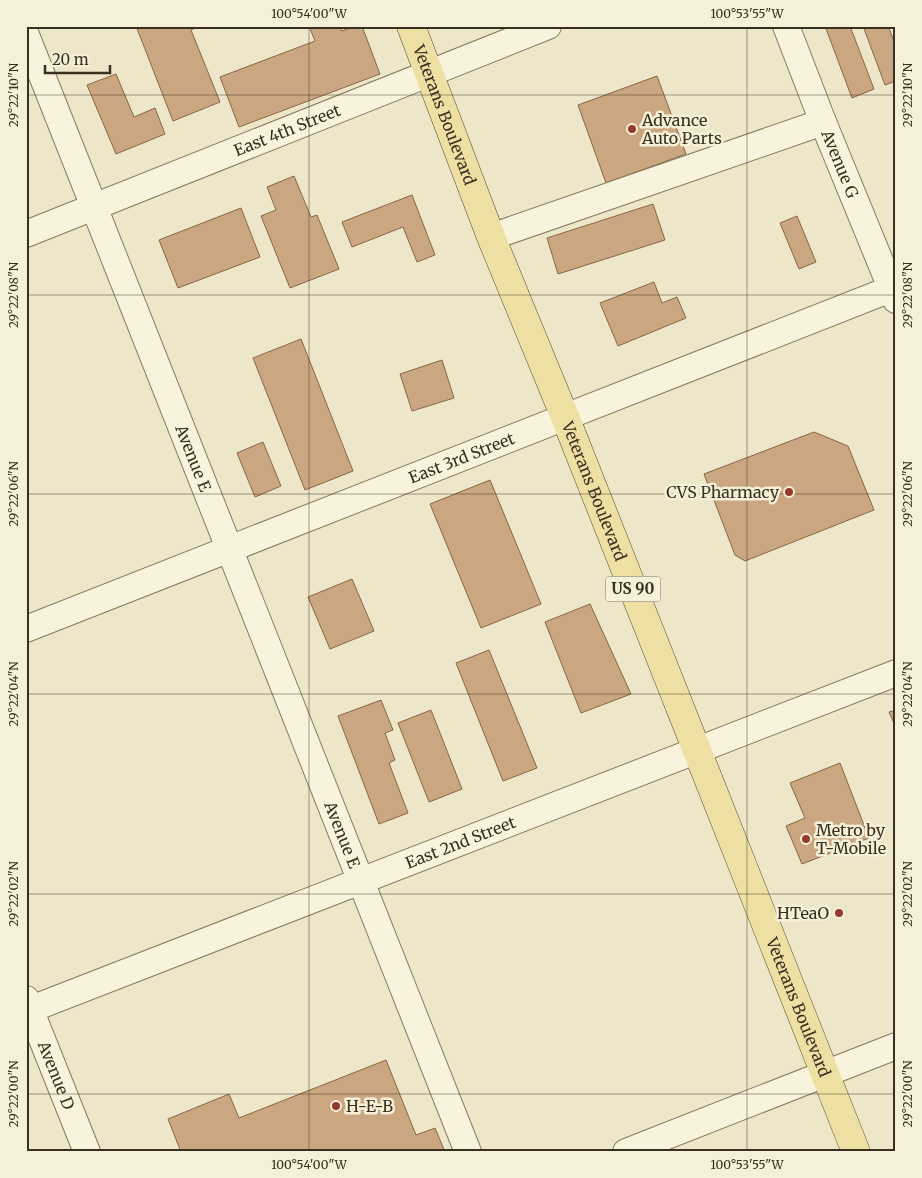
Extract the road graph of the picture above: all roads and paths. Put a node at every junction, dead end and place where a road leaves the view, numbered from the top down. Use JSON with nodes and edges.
{"nodes":[{"id":1,"x":411,"y":26,"type":"edge"},
{"id":2,"x":548,"y":26,"type":"edge"},
{"id":3,"x":786,"y":26,"type":"edge"},
{"id":4,"x":26,"y":35,"type":"edge"},
{"id":5,"x":430,"y":74,"type":"junction"},
{"id":6,"x":822,"y":122,"type":"junction"},
{"id":7,"x":94,"y":207,"type":"junction"},
{"id":8,"x":26,"y":234,"type":"edge"},
{"id":9,"x":491,"y":237,"type":"junction"},
{"id":10,"x":894,"y":292,"type":"edge"},
{"id":11,"x":565,"y":417,"type":"junction"},
{"id":12,"x":229,"y":549,"type":"junction"},
{"id":13,"x":26,"y":629,"type":"edge"},
{"id":14,"x":896,"y":673,"type":"edge"},
{"id":15,"x":696,"y":750,"type":"junction"},
{"id":16,"x":360,"y":881,"type":"junction"},
{"id":17,"x":28,"y":1006,"type":"edge"},
{"id":18,"x":896,"y":1046,"type":"edge"},
{"id":19,"x":824,"y":1074,"type":"junction"},
{"id":20,"x":86,"y":1152,"type":"edge"},
{"id":21,"x":468,"y":1152,"type":"edge"},
{"id":22,"x":626,"y":1152,"type":"edge"},
{"id":23,"x":856,"y":1152,"type":"edge"}],
"edges":[{"from":1,"to":5,"type":"main road","name":"Veterans Boulevard","number":"US 90"},
{"from":2,"to":5,"type":"street","name":"East 4th Street"},
{"from":3,"to":6,"type":"street","name":"Avenue G"},
{"from":4,"to":7,"type":"street","name":"Avenue E"},
{"from":5,"to":7,"type":"street","name":"East 4th Street"},
{"from":5,"to":9,"type":"main road","name":"Veterans Boulevard","number":"US 90"},
{"from":6,"to":9,"type":"street"},
{"from":6,"to":10,"type":"street","name":"Avenue G"},
{"from":7,"to":8,"type":"street","name":"East 4th Street"},
{"from":7,"to":12,"type":"street","name":"Avenue E"},
{"from":9,"to":11,"type":"main road","name":"Veterans Boulevard","number":"US 90"},
{"from":10,"to":11,"type":"street","name":"East 3rd Street"},
{"from":11,"to":12,"type":"street","name":"East 3rd Street"},
{"from":11,"to":15,"type":"main road","name":"Veterans Boulevard","number":"US 90"},
{"from":12,"to":13,"type":"street","name":"East 3rd Street"},
{"from":12,"to":16,"type":"street","name":"Avenue E"},
{"from":14,"to":15,"type":"street","name":"East 2nd Street"},
{"from":15,"to":16,"type":"street","name":"East 2nd Street"},
{"from":15,"to":19,"type":"main road","name":"Veterans Boulevard","number":"US 90"},
{"from":16,"to":17,"type":"street","name":"East 2nd Street"},
{"from":16,"to":21,"type":"street","name":"Avenue E"},
{"from":17,"to":20,"type":"street","name":"Avenue D"},
{"from":18,"to":19,"type":"street"},
{"from":19,"to":22,"type":"street"},
{"from":19,"to":23,"type":"main road","name":"Veterans Boulevard","number":"US 90"}]}
